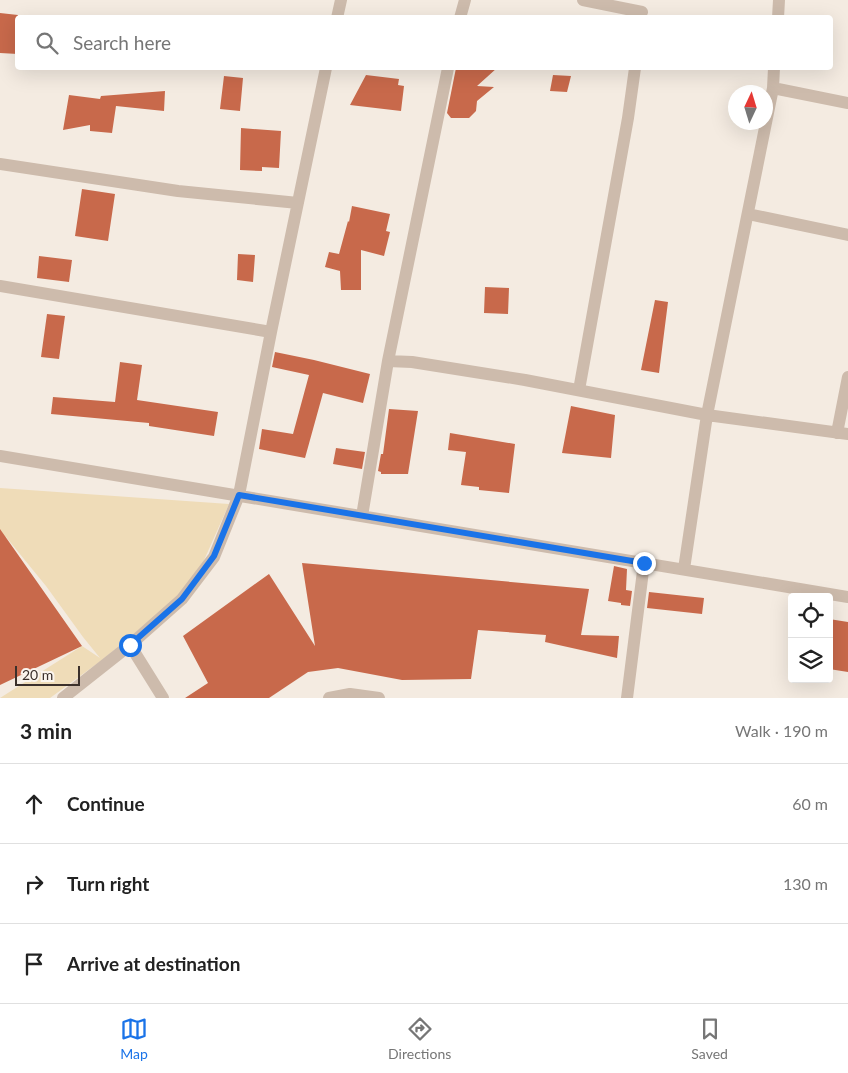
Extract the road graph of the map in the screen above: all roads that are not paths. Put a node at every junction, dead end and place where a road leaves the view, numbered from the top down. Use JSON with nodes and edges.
{"nodes":[{"id":1,"x":341,"y":0,"type":"edge"},
{"id":2,"x":465,"y":0,"type":"edge"},
{"id":3,"x":583,"y":0,"type":"edge"},
{"id":4,"x":779,"y":0,"type":"edge"},
{"id":5,"x":642,"y":10,"type":"edge"},
{"id":6,"x":338,"y":15,"type":"edge"},
{"id":7,"x":461,"y":15,"type":"edge"},
{"id":8,"x":778,"y":15,"type":"edge"},
{"id":9,"x":326,"y":70,"type":"edge"},
{"id":10,"x":448,"y":70,"type":"edge"},
{"id":11,"x":634,"y":70,"type":"edge"},
{"id":12,"x":774,"y":70,"type":"edge"},
{"id":13,"x":773,"y":88,"type":"joint"},
{"id":14,"x":848,"y":103,"type":"edge"},
{"id":15,"x":765,"y":130,"type":"edge"},
{"id":16,"x":0,"y":164,"type":"edge"},
{"id":17,"x":298,"y":203,"type":"junction"},
{"id":18,"x":748,"y":214,"type":"junction"},
{"id":19,"x":848,"y":235,"type":"edge"},
{"id":20,"x":0,"y":286,"type":"edge"},
{"id":21,"x":271,"y":332,"type":"junction"},
{"id":22,"x":388,"y":361,"type":"junction"},
{"id":23,"x":848,"y":377,"type":"edge"},
{"id":24,"x":580,"y":390,"type":"junction"},
{"id":25,"x":707,"y":415,"type":"junction"},
{"id":26,"x":843,"y":434,"type":"edge"},
{"id":27,"x":0,"y":457,"type":"edge"},
{"id":28,"x":239,"y":495,"type":"junction"},
{"id":29,"x":362,"y":516,"type":"junction"},
{"id":30,"x":644,"y":563,"type":"junction"},
{"id":31,"x":684,"y":569,"type":"junction"},
{"id":32,"x":848,"y":596,"type":"edge"},
{"id":33,"x":130,"y":645,"type":"junction"},
{"id":34,"x":63,"y":698,"type":"edge"},
{"id":35,"x":163,"y":698,"type":"edge"},
{"id":36,"x":329,"y":698,"type":"edge"},
{"id":37,"x":379,"y":698,"type":"edge"},
{"id":38,"x":626,"y":698,"type":"edge"}],
"edges":[{"from":1,"to":6,"type":"street"},
{"from":2,"to":7,"type":"street"},
{"from":3,"to":5,"type":"street"},
{"from":4,"to":8,"type":"street"},
{"from":9,"to":17,"type":"street"},
{"from":10,"to":22,"type":"street"},
{"from":11,"to":24,"type":"street"},
{"from":12,"to":13,"type":"street"},
{"from":13,"to":14,"type":"street"},
{"from":15,"to":18,"type":"street"},
{"from":16,"to":17,"type":"street"},
{"from":17,"to":21,"type":"street"},
{"from":18,"to":19,"type":"street"},
{"from":18,"to":25,"type":"street"},
{"from":20,"to":21,"type":"street"},
{"from":21,"to":28,"type":"street"},
{"from":22,"to":24,"type":"street"},
{"from":22,"to":29,"type":"street"},
{"from":23,"to":26,"type":"street"},
{"from":24,"to":25,"type":"street"},
{"from":25,"to":26,"type":"street"},
{"from":25,"to":31,"type":"street"},
{"from":27,"to":28,"type":"street"},
{"from":28,"to":29,"type":"street"},
{"from":28,"to":33,"type":"street"},
{"from":29,"to":30,"type":"street"},
{"from":30,"to":31,"type":"street"},
{"from":30,"to":38,"type":"street"},
{"from":31,"to":32,"type":"street"},
{"from":33,"to":34,"type":"street"},
{"from":33,"to":35,"type":"street"},
{"from":36,"to":37,"type":"street"}]}
